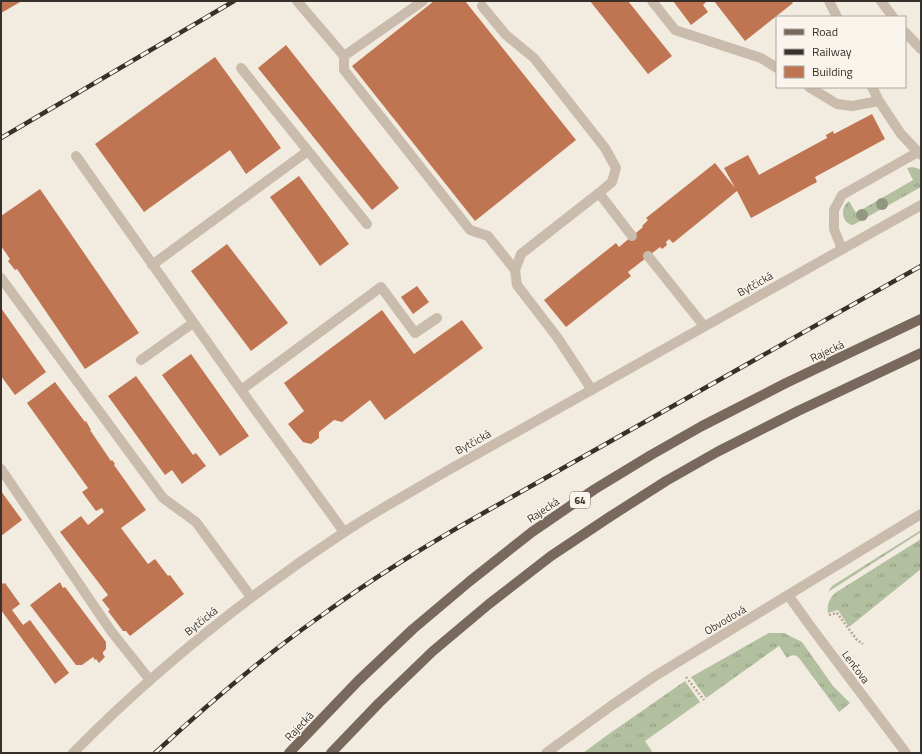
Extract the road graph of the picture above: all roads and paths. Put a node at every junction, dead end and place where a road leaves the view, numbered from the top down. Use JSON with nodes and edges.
{"nodes":[{"id":1,"x":298,"y":1,"type":"edge"},
{"id":2,"x":423,"y":1,"type":"edge"},
{"id":3,"x":652,"y":1,"type":"edge"},
{"id":4,"x":829,"y":1,"type":"edge"},
{"id":5,"x":881,"y":1,"type":"edge"},
{"id":6,"x":482,"y":3,"type":"edge"},
{"id":7,"x":836,"y":16,"type":"edge"},
{"id":8,"x":892,"y":16,"type":"edge"},
{"id":9,"x":906,"y":33,"type":"edge"},
{"id":10,"x":921,"y":49,"type":"edge"},
{"id":11,"x":344,"y":56,"type":"junction"},
{"id":12,"x":776,"y":67,"type":"edge"},
{"id":13,"x":241,"y":68,"type":"dead end"},
{"id":14,"x":811,"y":88,"type":"edge"},
{"id":15,"x":872,"y":88,"type":"edge"},
{"id":16,"x":879,"y":101,"type":"junction"},
{"id":17,"x":308,"y":151,"type":"junction"},
{"id":18,"x":919,"y":154,"type":"edge"},
{"id":19,"x":76,"y":156,"type":"dead end"},
{"id":20,"x":599,"y":193,"type":"junction"},
{"id":21,"x":921,"y":205,"type":"edge"},
{"id":22,"x":367,"y":224,"type":"dead end"},
{"id":23,"x":632,"y":236,"type":"dead end"},
{"id":24,"x":842,"y":249,"type":"junction"},
{"id":25,"x":648,"y":256,"type":"dead end"},
{"id":26,"x":152,"y":265,"type":"junction"},
{"id":27,"x":515,"y":270,"type":"junction"},
{"id":28,"x":1,"y":278,"type":"edge"},
{"id":29,"x":437,"y":318,"type":"dead end"},
{"id":30,"x":921,"y":319,"type":"edge"},
{"id":31,"x":193,"y":323,"type":"junction"},
{"id":32,"x":704,"y":326,"type":"junction"},
{"id":33,"x":921,"y":353,"type":"edge"},
{"id":34,"x":141,"y":360,"type":"dead end"},
{"id":35,"x":241,"y":390,"type":"junction"},
{"id":36,"x":592,"y":390,"type":"junction"},
{"id":37,"x":1,"y":469,"type":"edge"},
{"id":38,"x":921,"y":514,"type":"edge"},
{"id":39,"x":344,"y":532,"type":"junction"},
{"id":40,"x":788,"y":595,"type":"junction"},
{"id":41,"x":251,"y":597,"type":"junction"},
{"id":42,"x":829,"y":615,"type":"dead end"},
{"id":43,"x":863,"y":644,"type":"dead end"},
{"id":44,"x":686,"y":677,"type":"dead end"},
{"id":45,"x":150,"y":680,"type":"junction"},
{"id":46,"x":704,"y":700,"type":"dead end"},
{"id":47,"x":73,"y":753,"type":"edge"},
{"id":48,"x":289,"y":753,"type":"edge"},
{"id":49,"x":331,"y":753,"type":"edge"},
{"id":50,"x":546,"y":753,"type":"edge"},
{"id":51,"x":906,"y":753,"type":"edge"}],
"edges":[{"from":1,"to":11,"type":"street"},
{"from":2,"to":11,"type":"street"},
{"from":3,"to":12,"type":"street"},
{"from":4,"to":7,"type":"street"},
{"from":5,"to":8,"type":"street"},
{"from":6,"to":20,"type":"street"},
{"from":9,"to":10,"type":"street"},
{"from":11,"to":27,"type":"street"},
{"from":13,"to":17,"type":"street"},
{"from":14,"to":16,"type":"street"},
{"from":15,"to":16,"type":"street"},
{"from":16,"to":18,"type":"street"},
{"from":17,"to":22,"type":"street"},
{"from":17,"to":26,"type":"street"},
{"from":18,"to":24,"type":"street"},
{"from":19,"to":26,"type":"street"},
{"from":20,"to":23,"type":"street"},
{"from":20,"to":27,"type":"street"},
{"from":21,"to":24,"type":"street","name":"Bytčická"},
{"from":24,"to":32,"type":"street","name":"Bytčická"},
{"from":25,"to":32,"type":"street"},
{"from":26,"to":31,"type":"street"},
{"from":27,"to":36,"type":"street"},
{"from":28,"to":41,"type":"street"},
{"from":29,"to":35,"type":"street"},
{"from":30,"to":48,"type":"main road","name":"Rajecká","number":"64"},
{"from":31,"to":34,"type":"street"},
{"from":31,"to":35,"type":"street"},
{"from":32,"to":36,"type":"street","name":"Bytčická"},
{"from":33,"to":49,"type":"main road"},
{"from":35,"to":39,"type":"street"},
{"from":36,"to":39,"type":"street","name":"Bytčická"},
{"from":37,"to":45,"type":"street"},
{"from":38,"to":40,"type":"street","name":"Obvodová"},
{"from":39,"to":41,"type":"street","name":"Bytčická"},
{"from":40,"to":50,"type":"street","name":"Obvodová"},
{"from":40,"to":51,"type":"street","name":"Lenčova"},
{"from":41,"to":45,"type":"street","name":"Bytčická"},
{"from":42,"to":43,"type":"path"},
{"from":44,"to":46,"type":"path"},
{"from":45,"to":47,"type":"street","name":"Bytčická"}]}
